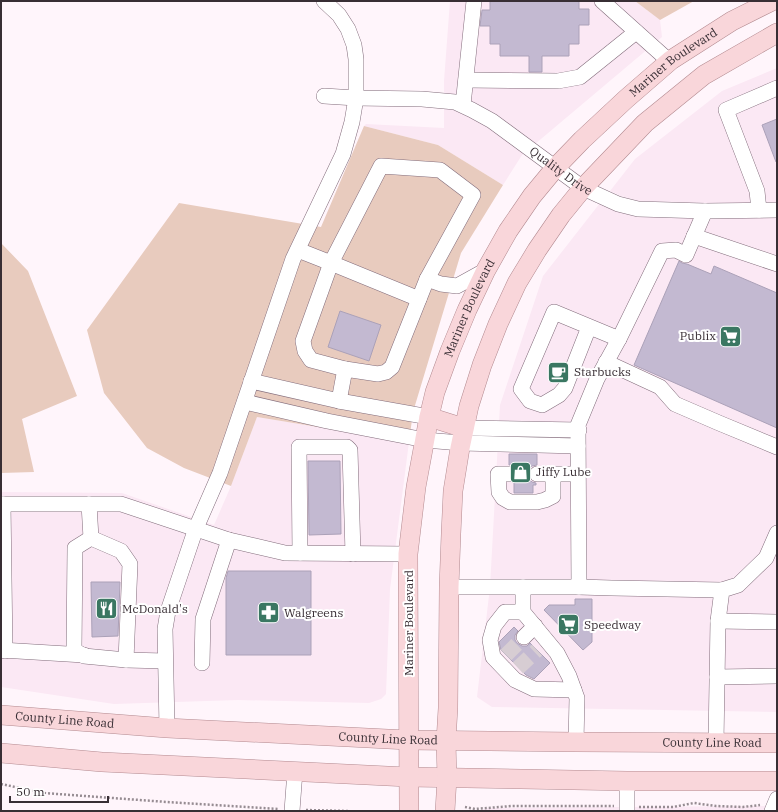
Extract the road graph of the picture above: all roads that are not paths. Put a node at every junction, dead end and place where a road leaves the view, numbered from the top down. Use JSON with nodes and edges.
{"nodes":[{"id":1,"x":324,"y":1,"type":"edge"},
{"id":2,"x":474,"y":1,"type":"edge"},
{"id":3,"x":602,"y":1,"type":"edge"},
{"id":4,"x":772,"y":1,"type":"edge"},
{"id":5,"x":636,"y":32,"type":"junction"},
{"id":6,"x":777,"y":33,"type":"edge"},
{"id":7,"x":669,"y":61,"type":"junction"},
{"id":8,"x":466,"y":80,"type":"junction"},
{"id":9,"x":777,"y":88,"type":"edge"},
{"id":10,"x":324,"y":96,"type":"dead end"},
{"id":11,"x":356,"y":98,"type":"junction"},
{"id":12,"x":463,"y":105,"type":"junction"},
{"id":13,"x":556,"y":167,"type":"junction"},
{"id":14,"x":583,"y":188,"type":"junction"},
{"id":15,"x":759,"y":210,"type":"junction"},
{"id":16,"x":777,"y":210,"type":"edge"},
{"id":17,"x":705,"y":211,"type":"junction"},
{"id":18,"x":694,"y":236,"type":"junction"},
{"id":19,"x":298,"y":250,"type":"junction"},
{"id":20,"x":331,"y":263,"type":"junction"},
{"id":21,"x":777,"y":264,"type":"edge"},
{"id":22,"x":486,"y":270,"type":"junction"},
{"id":23,"x":427,"y":279,"type":"junction"},
{"id":24,"x":419,"y":299,"type":"junction"},
{"id":25,"x":590,"y":327,"type":"junction"},
{"id":26,"x":619,"y":339,"type":"junction"},
{"id":27,"x":606,"y":362,"type":"junction"},
{"id":28,"x":345,"y":369,"type":"junction"},
{"id":29,"x":251,"y":381,"type":"junction"},
{"id":30,"x":339,"y":401,"type":"junction"},
{"id":31,"x":244,"y":402,"type":"junction"},
{"id":32,"x":429,"y":416,"type":"junction"},
{"id":33,"x":579,"y":430,"type":"junction"},
{"id":34,"x":463,"y":436,"type":"junction"},
{"id":35,"x":424,"y":440,"type":"junction"},
{"id":36,"x":578,"y":446,"type":"junction"},
{"id":37,"x":777,"y":447,"type":"edge"},
{"id":38,"x":514,"y":474,"type":"tunnel mouth"},
{"id":39,"x":537,"y":474,"type":"tunnel mouth"},
{"id":40,"x":553,"y":474,"type":"junction"},
{"id":41,"x":578,"y":474,"type":"junction"},
{"id":42,"x":2,"y":504,"type":"edge"},
{"id":43,"x":89,"y":504,"type":"junction"},
{"id":44,"x":196,"y":528,"type":"junction"},
{"id":45,"x":777,"y":533,"type":"edge"},
{"id":46,"x":91,"y":538,"type":"junction"},
{"id":47,"x":230,"y":540,"type":"junction"},
{"id":48,"x":300,"y":553,"type":"junction"},
{"id":49,"x":353,"y":554,"type":"junction"},
{"id":50,"x":408,"y":554,"type":"junction"},
{"id":51,"x":772,"y":561,"type":"edge"},
{"id":52,"x":523,"y":586,"type":"junction"},
{"id":53,"x":579,"y":586,"type":"junction"},
{"id":54,"x":449,"y":587,"type":"junction"},
{"id":55,"x":722,"y":590,"type":"junction"},
{"id":56,"x":523,"y":612,"type":"junction"},
{"id":57,"x":718,"y":622,"type":"junction"},
{"id":58,"x":777,"y":622,"type":"edge"},
{"id":59,"x":535,"y":626,"type":"junction"},
{"id":60,"x":524,"y":637,"type":"tunnel mouth"},
{"id":61,"x":3,"y":651,"type":"edge"},
{"id":62,"x":84,"y":656,"type":"junction"},
{"id":63,"x":126,"y":660,"type":"junction"},
{"id":64,"x":165,"y":661,"type":"junction"},
{"id":65,"x":202,"y":663,"type":"dead end"},
{"id":66,"x":777,"y":676,"type":"edge"},
{"id":67,"x":717,"y":677,"type":"junction"},
{"id":68,"x":574,"y":690,"type":"junction"},
{"id":69,"x":1,"y":715,"type":"edge"},
{"id":70,"x":167,"y":728,"type":"junction"},
{"id":71,"x":408,"y":740,"type":"junction"},
{"id":72,"x":446,"y":741,"type":"junction"},
{"id":73,"x":576,"y":742,"type":"junction"},
{"id":74,"x":716,"y":743,"type":"junction"},
{"id":75,"x":777,"y":744,"type":"edge"},
{"id":76,"x":1,"y":753,"type":"edge"},
{"id":77,"x":295,"y":771,"type":"junction"},
{"id":78,"x":408,"y":777,"type":"junction"},
{"id":79,"x":446,"y":778,"type":"junction"},
{"id":80,"x":626,"y":781,"type":"junction"},
{"id":81,"x":777,"y":781,"type":"edge"},
{"id":82,"x":777,"y":799,"type":"edge"},
{"id":83,"x":292,"y":810,"type":"edge"},
{"id":84,"x":409,"y":811,"type":"edge"},
{"id":85,"x":445,"y":811,"type":"edge"},
{"id":86,"x":627,"y":811,"type":"edge"},
{"id":87,"x":772,"y":811,"type":"edge"}],
"edges":[{"from":1,"to":11,"type":"street"},
{"from":2,"to":8,"type":"street"},
{"from":3,"to":5,"type":"street"},
{"from":4,"to":7,"type":"main road","name":"Mariner Boulevard"},
{"from":5,"to":7,"type":"street"},
{"from":5,"to":8,"type":"street"},
{"from":6,"to":14,"type":"main road"},
{"from":7,"to":13,"type":"main road","name":"Mariner Boulevard"},
{"from":8,"to":12,"type":"street"},
{"from":9,"to":15,"type":"street"},
{"from":10,"to":11,"type":"street","name":"Quality Drive"},
{"from":11,"to":12,"type":"street","name":"Quality Drive"},
{"from":11,"to":19,"type":"street"},
{"from":12,"to":13,"type":"street","name":"Quality Drive"},
{"from":13,"to":14,"type":"street","name":"Quality Drive"},
{"from":13,"to":22,"type":"main road","name":"Mariner Boulevard"},
{"from":14,"to":17,"type":"street","name":"Quality Drive"},
{"from":14,"to":34,"type":"main road"},
{"from":15,"to":16,"type":"street","name":"Quality Drive"},
{"from":15,"to":17,"type":"street","name":"Quality Drive"},
{"from":17,"to":18,"type":"street"},
{"from":18,"to":21,"type":"street"},
{"from":18,"to":26,"type":"street"},
{"from":19,"to":20,"type":"street"},
{"from":19,"to":29,"type":"street"},
{"from":20,"to":23,"type":"street"},
{"from":20,"to":24,"type":"street"},
{"from":20,"to":28,"type":"street"},
{"from":22,"to":23,"type":"street"},
{"from":22,"to":32,"type":"main road","name":"Mariner Boulevard"},
{"from":23,"to":24,"type":"street"},
{"from":24,"to":28,"type":"street"},
{"from":25,"to":25,"type":"street"},
{"from":25,"to":26,"type":"street"},
{"from":26,"to":27,"type":"street"},
{"from":27,"to":33,"type":"street"},
{"from":27,"to":37,"type":"street"},
{"from":28,"to":30,"type":"street"},
{"from":29,"to":30,"type":"street"},
{"from":29,"to":31,"type":"street"},
{"from":30,"to":32,"type":"street"},
{"from":31,"to":35,"type":"street"},
{"from":31,"to":44,"type":"street"},
{"from":32,"to":34,"type":"main road"},
{"from":32,"to":35,"type":"main road","name":"Mariner Boulevard"},
{"from":33,"to":34,"type":"street"},
{"from":33,"to":36,"type":"street"},
{"from":34,"to":35,"type":"street"},
{"from":34,"to":36,"type":"street"},
{"from":34,"to":54,"type":"main road"},
{"from":35,"to":50,"type":"main road","name":"Mariner Boulevard"},
{"from":36,"to":41,"type":"street"},
{"from":38,"to":40,"type":"street"},
{"from":39,"to":40,"type":"street"},
{"from":40,"to":41,"type":"street"},
{"from":41,"to":53,"type":"street"},
{"from":42,"to":43,"type":"street"},
{"from":42,"to":61,"type":"street"},
{"from":43,"to":44,"type":"street"},
{"from":43,"to":46,"type":"street"},
{"from":44,"to":47,"type":"street"},
{"from":44,"to":64,"type":"street"},
{"from":45,"to":51,"type":"street"},
{"from":46,"to":62,"type":"street"},
{"from":46,"to":63,"type":"street"},
{"from":47,"to":48,"type":"street"},
{"from":47,"to":65,"type":"street"},
{"from":48,"to":49,"type":"street"},
{"from":48,"to":49,"type":"street"},
{"from":49,"to":50,"type":"street"},
{"from":50,"to":71,"type":"main road","name":"Mariner Boulevard"},
{"from":51,"to":55,"type":"street"},
{"from":52,"to":53,"type":"street"},
{"from":52,"to":54,"type":"street"},
{"from":52,"to":56,"type":"street"},
{"from":53,"to":55,"type":"street"},
{"from":54,"to":72,"type":"main road"},
{"from":55,"to":57,"type":"street"},
{"from":56,"to":59,"type":"street"},
{"from":56,"to":68,"type":"street"},
{"from":57,"to":58,"type":"street"},
{"from":57,"to":67,"type":"street"},
{"from":59,"to":60,"type":"street"},
{"from":59,"to":68,"type":"street"},
{"from":61,"to":62,"type":"street"},
{"from":62,"to":63,"type":"street"},
{"from":63,"to":64,"type":"street"},
{"from":64,"to":70,"type":"street"},
{"from":66,"to":67,"type":"street"},
{"from":67,"to":74,"type":"street"},
{"from":68,"to":73,"type":"street"},
{"from":69,"to":70,"type":"main road","name":"County Line Road"},
{"from":70,"to":71,"type":"main road","name":"County Line Road"},
{"from":71,"to":72,"type":"main road","name":"County Line Road"},
{"from":71,"to":78,"type":"main road","name":"Mariner Boulevard"},
{"from":72,"to":73,"type":"main road","name":"County Line Road"},
{"from":72,"to":79,"type":"main road"},
{"from":73,"to":74,"type":"main road","name":"County Line Road"},
{"from":74,"to":75,"type":"main road","name":"County Line Road"},
{"from":76,"to":77,"type":"main road"},
{"from":77,"to":78,"type":"main road"},
{"from":77,"to":83,"type":"street"},
{"from":78,"to":79,"type":"main road"},
{"from":78,"to":84,"type":"main road","name":"Mariner Boulevard"},
{"from":79,"to":80,"type":"main road"},
{"from":79,"to":85,"type":"main road"},
{"from":80,"to":81,"type":"main road"},
{"from":80,"to":86,"type":"street"},
{"from":82,"to":87,"type":"street"}]}
